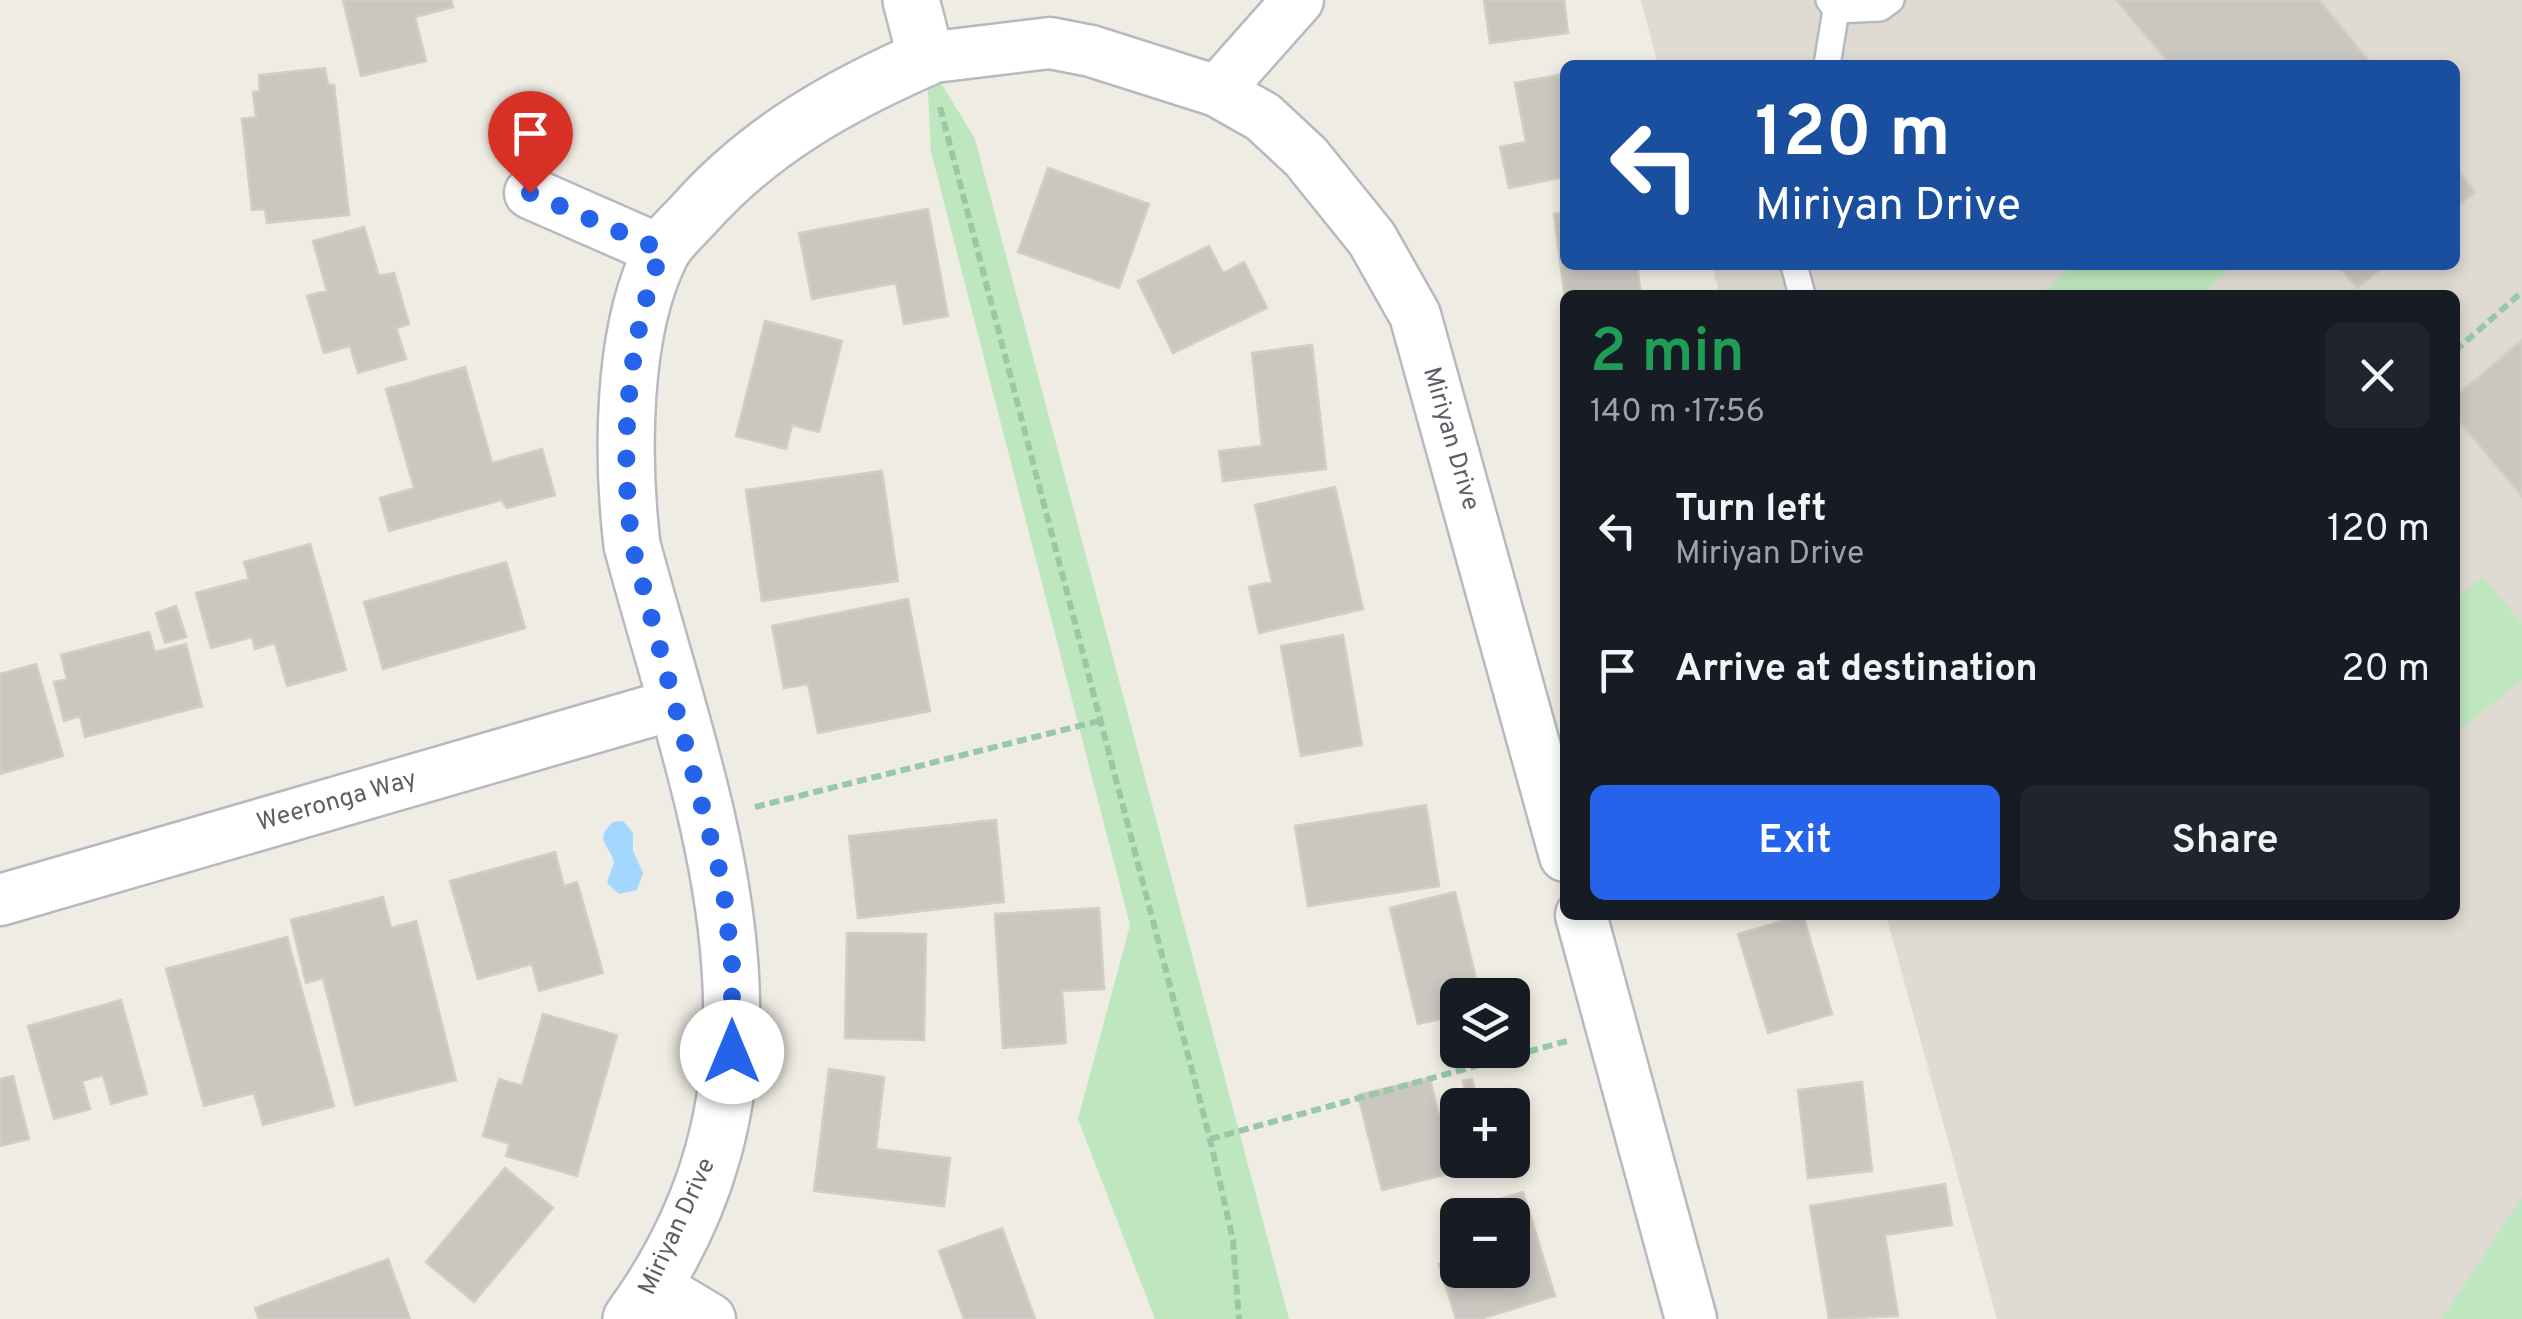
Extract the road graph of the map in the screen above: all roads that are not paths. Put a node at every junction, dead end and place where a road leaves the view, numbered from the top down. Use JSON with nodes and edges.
{"nodes":[{"id":1,"x":910,"y":0,"type":"edge"},
{"id":2,"x":1298,"y":0,"type":"edge"},
{"id":3,"x":1891,"y":0,"type":"edge"},
{"id":4,"x":1832,"y":5,"type":"edge"},
{"id":5,"x":926,"y":58,"type":"junction"},
{"id":6,"x":1826,"y":60,"type":"edge"},
{"id":7,"x":1218,"y":92,"type":"junction"},
{"id":8,"x":530,"y":193,"type":"dead end"},
{"id":9,"x":662,"y":250,"type":"junction"},
{"id":10,"x":675,"y":704,"type":"junction"},
{"id":11,"x":1560,"y":838,"type":"edge"},
{"id":12,"x":0,"y":900,"type":"edge"},
{"id":13,"x":1582,"y":920,"type":"edge"},
{"id":14,"x":643,"y":1302,"type":"edge"},
{"id":15,"x":710,"y":1319,"type":"edge"},
{"id":16,"x":1691,"y":1319,"type":"edge"}],
"edges":[{"from":1,"to":5,"type":"street"},
{"from":2,"to":7,"type":"street"},
{"from":3,"to":4,"type":"lane"},
{"from":4,"to":6,"type":"lane"},
{"from":5,"to":7,"type":"street","name":"Miriyan Drive"},
{"from":5,"to":9,"type":"street","name":"Miriyan Drive"},
{"from":7,"to":11,"type":"street","name":"Miriyan Drive"},
{"from":8,"to":9,"type":"street"},
{"from":9,"to":10,"type":"street","name":"Miriyan Drive"},
{"from":10,"to":12,"type":"street","name":"Weeronga Way"},
{"from":10,"to":14,"type":"street","name":"Miriyan Drive"},
{"from":13,"to":16,"type":"street"},
{"from":14,"to":15,"type":"street"}]}
